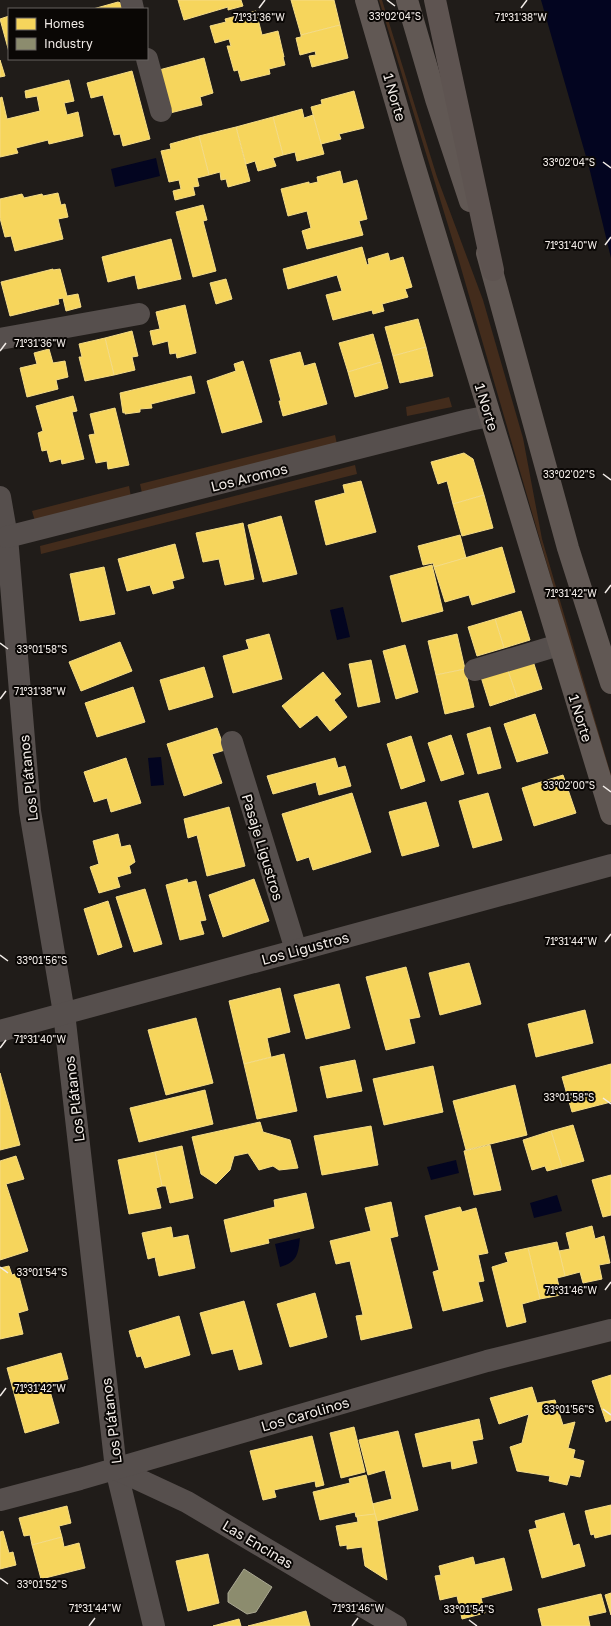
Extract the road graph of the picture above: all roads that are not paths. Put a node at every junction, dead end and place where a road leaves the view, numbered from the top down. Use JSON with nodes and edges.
{"nodes":[{"id":1,"x":366,"y":0,"type":"edge"},
{"id":2,"x":407,"y":0,"type":"edge"},
{"id":3,"x":435,"y":0,"type":"edge"},
{"id":4,"x":147,"y":60,"type":"edge"},
{"id":5,"x":161,"y":111,"type":"dead end"},
{"id":6,"x":493,"y":270,"type":"junction"},
{"id":7,"x":139,"y":314,"type":"dead end"},
{"id":8,"x":0,"y":339,"type":"edge"},
{"id":9,"x":490,"y":416,"type":"junction"},
{"id":10,"x":0,"y":497,"type":"edge"},
{"id":11,"x":7,"y":537,"type":"junction"},
{"id":12,"x":559,"y":645,"type":"junction"},
{"id":13,"x":475,"y":670,"type":"dead end"},
{"id":14,"x":611,"y":683,"type":"edge"},
{"id":15,"x":232,"y":742,"type":"dead end"},
{"id":16,"x":611,"y":814,"type":"edge"},
{"id":17,"x":611,"y":865,"type":"edge"},
{"id":18,"x":296,"y":950,"type":"junction"},
{"id":19,"x":64,"y":1013,"type":"junction"},
{"id":20,"x":0,"y":1031,"type":"edge"},
{"id":21,"x":611,"y":1330,"type":"edge"},
{"id":22,"x":116,"y":1469,"type":"junction"},
{"id":23,"x":0,"y":1500,"type":"edge"},
{"id":24,"x":154,"y":1626,"type":"edge"},
{"id":25,"x":396,"y":1626,"type":"edge"}],
"edges":[{"from":1,"to":9,"type":"main road","name":"1 Norte"},
{"from":2,"to":6,"type":"main road"},
{"from":3,"to":6,"type":"highway"},
{"from":4,"to":5,"type":"street"},
{"from":6,"to":14,"type":"main road"},
{"from":7,"to":8,"type":"street"},
{"from":9,"to":11,"type":"street","name":"Los Aromos"},
{"from":9,"to":12,"type":"main road","name":"1 Norte"},
{"from":10,"to":11,"type":"street","name":"Los Plátanos"},
{"from":11,"to":19,"type":"street","name":"Los Plátanos"},
{"from":12,"to":13,"type":"street"},
{"from":12,"to":16,"type":"main road","name":"1 Norte"},
{"from":15,"to":18,"type":"street","name":"Pasaje Ligustros"},
{"from":17,"to":18,"type":"street","name":"Los Ligustros"},
{"from":18,"to":19,"type":"street","name":"Los Ligustros"},
{"from":19,"to":20,"type":"street","name":"Los Ligustros"},
{"from":19,"to":22,"type":"street","name":"Los Plátanos"},
{"from":21,"to":22,"type":"street","name":"Los Carolinos"},
{"from":22,"to":23,"type":"street","name":"Los Carolinos"},
{"from":22,"to":24,"type":"street","name":"Los Plátanos"},
{"from":22,"to":25,"type":"street","name":"Las Encinas"}]}
